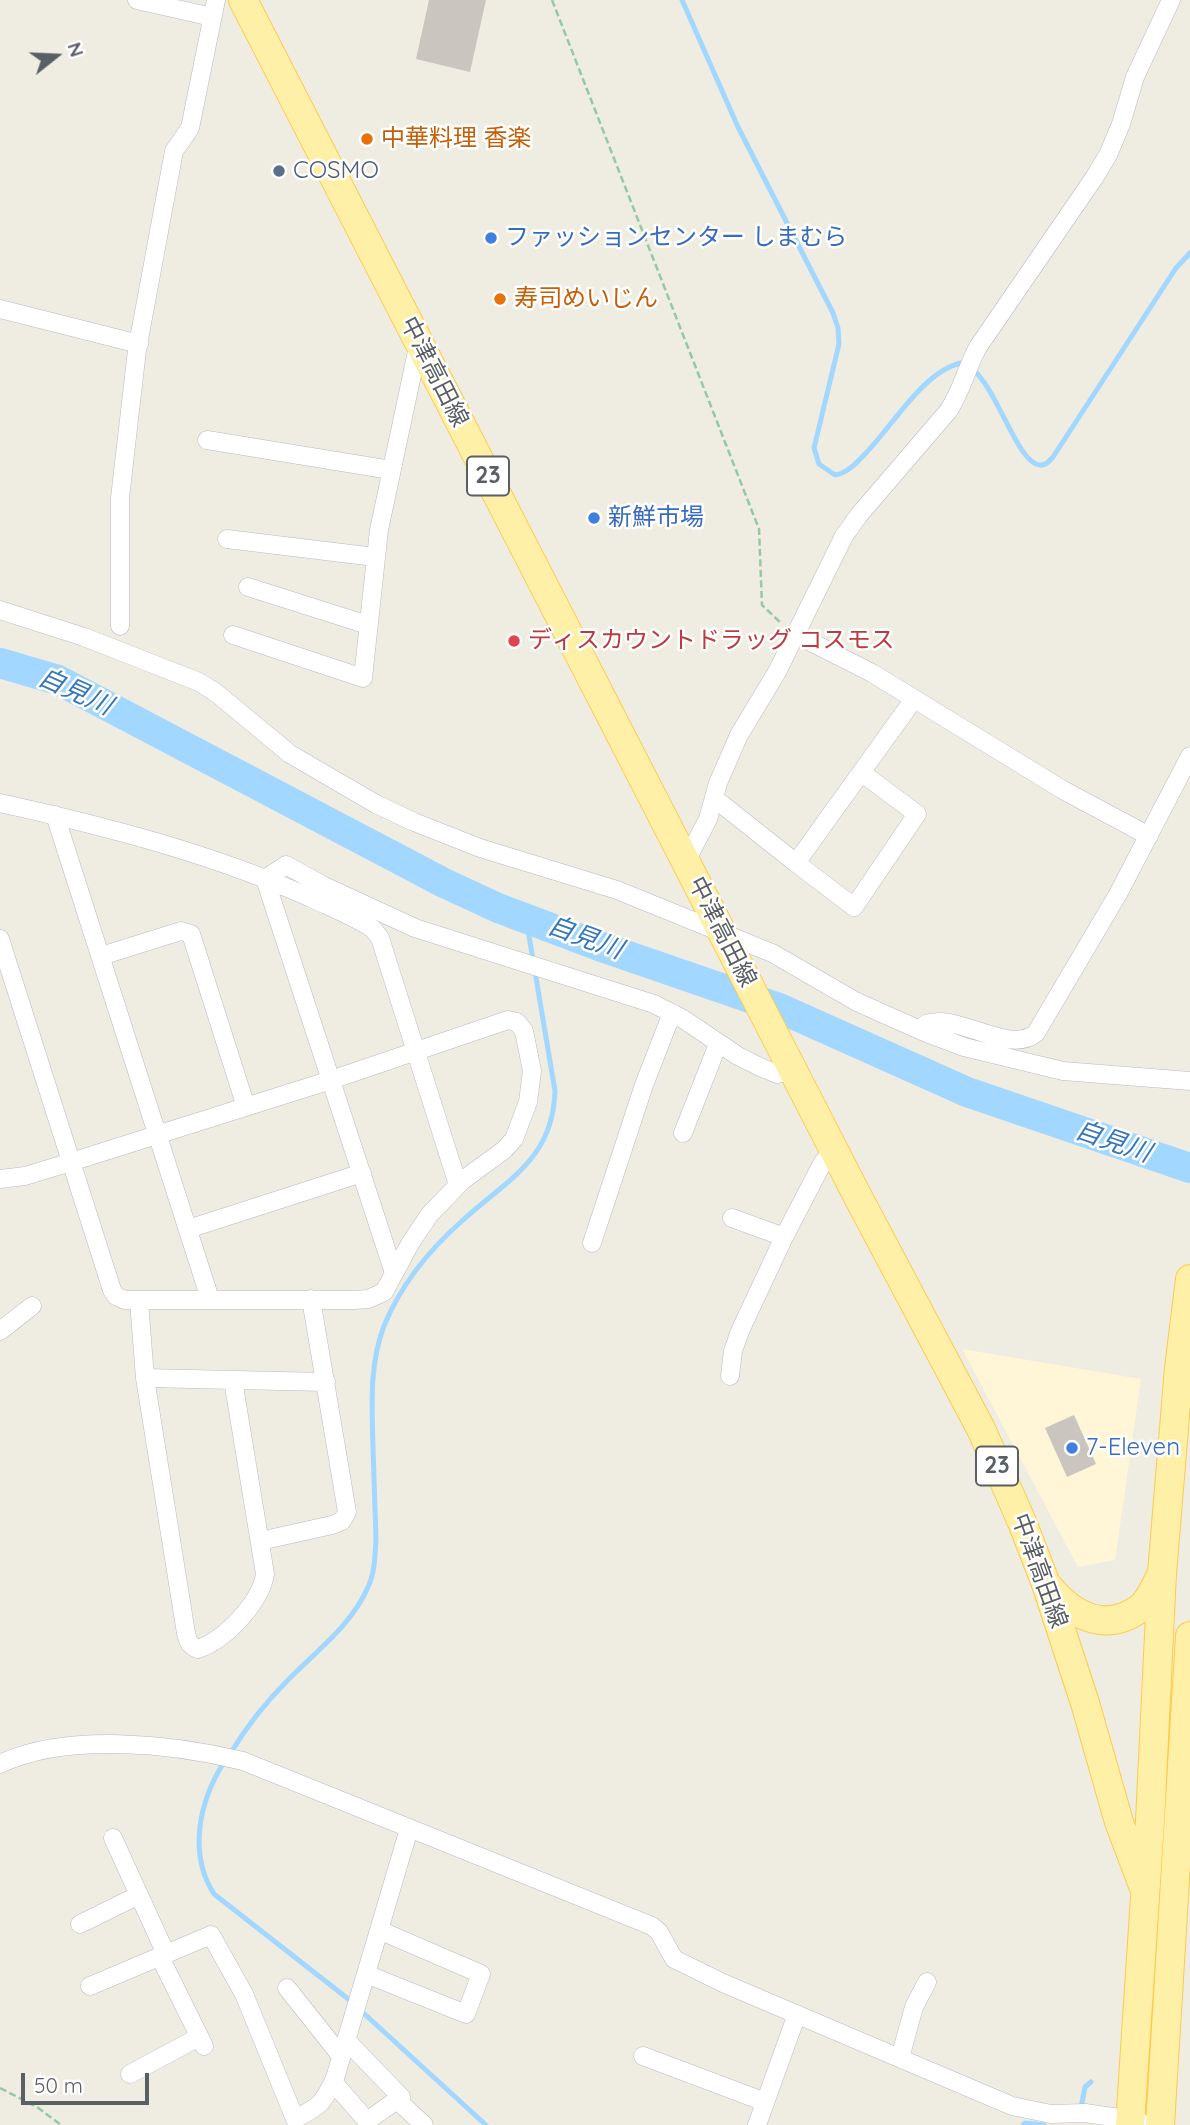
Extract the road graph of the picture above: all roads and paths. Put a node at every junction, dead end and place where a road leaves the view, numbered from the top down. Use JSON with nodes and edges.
{"nodes":[{"id":1,"x":137,"y":0,"type":"edge"},
{"id":2,"x":243,"y":0,"type":"edge"},
{"id":3,"x":552,"y":0,"type":"edge"},
{"id":4,"x":1171,"y":0,"type":"edge"},
{"id":5,"x":214,"y":8,"type":"edge"},
{"id":6,"x":0,"y":309,"type":"edge"},
{"id":7,"x":419,"y":342,"type":"junction"},
{"id":8,"x":139,"y":344,"type":"junction"},
{"id":9,"x":207,"y":440,"type":"dead end"},
{"id":10,"x":391,"y":470,"type":"junction"},
{"id":11,"x":227,"y":539,"type":"dead end"},
{"id":12,"x":375,"y":557,"type":"junction"},
{"id":13,"x":248,"y":587,"type":"dead end"},
{"id":14,"x":0,"y":610,"type":"edge"},
{"id":15,"x":368,"y":625,"type":"junction"},
{"id":16,"x":120,"y":626,"type":"dead end"},
{"id":17,"x":795,"y":634,"type":"junction"},
{"id":18,"x":233,"y":635,"type":"dead end"},
{"id":19,"x":914,"y":699,"type":"junction"},
{"id":20,"x":1188,"y":764,"type":"edge"},
{"id":21,"x":862,"y":773,"type":"junction"},
{"id":22,"x":714,"y":798,"type":"junction"},
{"id":23,"x":0,"y":803,"type":"edge"},
{"id":24,"x":55,"y":815,"type":"junction"},
{"id":25,"x":1149,"y":836,"type":"junction"},
{"id":26,"x":686,"y":861,"type":"junction"},
{"id":27,"x":796,"y":863,"type":"junction"},
{"id":28,"x":265,"y":879,"type":"junction"},
{"id":29,"x":0,"y":939,"type":"edge"},
{"id":30,"x":727,"y":943,"type":"junction"},
{"id":31,"x":101,"y":956,"type":"junction"},
{"id":32,"x":672,"y":1013,"type":"junction"},
{"id":33,"x":922,"y":1031,"type":"junction"},
{"id":34,"x":718,"y":1044,"type":"junction"},
{"id":35,"x":416,"y":1052,"type":"junction"},
{"id":36,"x":792,"y":1069,"type":"junction"},
{"id":37,"x":331,"y":1080,"type":"junction"},
{"id":38,"x":1190,"y":1081,"type":"edge"},
{"id":39,"x":246,"y":1107,"type":"junction"},
{"id":40,"x":683,"y":1133,"type":"dead end"},
{"id":41,"x":158,"y":1135,"type":"junction"},
{"id":42,"x":834,"y":1150,"type":"junction"},
{"id":43,"x":71,"y":1162,"type":"junction"},
{"id":44,"x":362,"y":1173,"type":"junction"},
{"id":45,"x":0,"y":1179,"type":"edge"},
{"id":46,"x":458,"y":1185,"type":"junction"},
{"id":47,"x":732,"y":1218,"type":"dead end"},
{"id":48,"x":188,"y":1229,"type":"junction"},
{"id":49,"x":784,"y":1237,"type":"junction"},
{"id":50,"x":592,"y":1243,"type":"dead end"},
{"id":51,"x":394,"y":1273,"type":"junction"},
{"id":52,"x":1190,"y":1279,"type":"edge"},
{"id":53,"x":210,"y":1299,"type":"junction"},
{"id":54,"x":311,"y":1299,"type":"junction"},
{"id":55,"x":139,"y":1301,"type":"junction"},
{"id":56,"x":32,"y":1306,"type":"dead end"},
{"id":57,"x":0,"y":1331,"type":"edge"},
{"id":58,"x":730,"y":1376,"type":"dead end"},
{"id":59,"x":145,"y":1378,"type":"junction"},
{"id":60,"x":233,"y":1380,"type":"junction"},
{"id":61,"x":326,"y":1382,"type":"junction"},
{"id":62,"x":260,"y":1541,"type":"junction"},
{"id":63,"x":1162,"y":1573,"type":"junction"},
{"id":64,"x":1046,"y":1584,"type":"junction"},
{"id":65,"x":1190,"y":1643,"type":"edge"},
{"id":66,"x":0,"y":1764,"type":"edge"},
{"id":67,"x":1150,"y":1821,"type":"junction"},
{"id":68,"x":1119,"y":1822,"type":"junction"},
{"id":69,"x":409,"y":1829,"type":"junction"},
{"id":70,"x":113,"y":1838,"type":"dead end"},
{"id":71,"x":1144,"y":1888,"type":"junction"},
{"id":72,"x":139,"y":1895,"type":"junction"},
{"id":73,"x":80,"y":1924,"type":"dead end"},
{"id":74,"x":379,"y":1930,"type":"junction"},
{"id":75,"x":163,"y":1955,"type":"junction"},
{"id":76,"x":366,"y":1974,"type":"junction"},
{"id":77,"x":927,"y":1982,"type":"dead end"},
{"id":78,"x":90,"y":1986,"type":"dead end"},
{"id":79,"x":287,"y":1988,"type":"dead end"},
{"id":80,"x":797,"y":2014,"type":"junction"},
{"id":81,"x":344,"y":2048,"type":"junction"},
{"id":82,"x":643,"y":2056,"type":"dead end"},
{"id":83,"x":900,"y":2058,"type":"junction"},
{"id":84,"x":130,"y":2074,"type":"dead end"},
{"id":85,"x":333,"y":2082,"type":"junction"},
{"id":86,"x":0,"y":2088,"type":"edge"},
{"id":87,"x":397,"y":2100,"type":"junction"},
{"id":88,"x":765,"y":2102,"type":"junction"},
{"id":89,"x":297,"y":2122,"type":"edge"},
{"id":90,"x":1130,"y":2122,"type":"edge"},
{"id":91,"x":61,"y":2125,"type":"edge"},
{"id":92,"x":424,"y":2125,"type":"edge"},
{"id":93,"x":757,"y":2125,"type":"edge"},
{"id":94,"x":1160,"y":2125,"type":"edge"}],
"edges":[{"from":1,"to":5,"type":"street"},
{"from":2,"to":7,"type":"main road","name":"中津高田線","number":"23"},
{"from":3,"to":17,"type":"path"},
{"from":4,"to":17,"type":"street"},
{"from":5,"to":8,"type":"street"},
{"from":6,"to":8,"type":"street"},
{"from":7,"to":10,"type":"street"},
{"from":7,"to":26,"type":"main road","name":"中津高田線","number":"23"},
{"from":8,"to":16,"type":"street"},
{"from":9,"to":10,"type":"street"},
{"from":10,"to":12,"type":"street"},
{"from":11,"to":12,"type":"street"},
{"from":12,"to":15,"type":"street"},
{"from":13,"to":15,"type":"street"},
{"from":14,"to":30,"type":"street"},
{"from":15,"to":18,"type":"street"},
{"from":17,"to":19,"type":"street"},
{"from":17,"to":22,"type":"street"},
{"from":19,"to":21,"type":"street"},
{"from":19,"to":25,"type":"street"},
{"from":20,"to":25,"type":"street"},
{"from":21,"to":27,"type":"street"},
{"from":21,"to":27,"type":"street"},
{"from":22,"to":26,"type":"street"},
{"from":22,"to":27,"type":"street"},
{"from":23,"to":24,"type":"street"},
{"from":24,"to":28,"type":"street"},
{"from":24,"to":31,"type":"street"},
{"from":25,"to":33,"type":"street"},
{"from":26,"to":30,"type":"main road","name":"中津高田線","number":"23"},
{"from":28,"to":32,"type":"street"},
{"from":28,"to":35,"type":"street"},
{"from":28,"to":37,"type":"street"},
{"from":29,"to":43,"type":"street"},
{"from":30,"to":33,"type":"street"},
{"from":30,"to":36,"type":"main road","name":"中津高田線","number":"23"},
{"from":31,"to":39,"type":"street"},
{"from":31,"to":41,"type":"street"},
{"from":32,"to":34,"type":"street"},
{"from":32,"to":50,"type":"street"},
{"from":33,"to":38,"type":"street"},
{"from":34,"to":36,"type":"street"},
{"from":34,"to":40,"type":"street"},
{"from":35,"to":37,"type":"street"},
{"from":35,"to":46,"type":"street"},
{"from":35,"to":46,"type":"street"},
{"from":36,"to":42,"type":"main road","name":"中津高田線","number":"23"},
{"from":37,"to":39,"type":"street"},
{"from":37,"to":44,"type":"street"},
{"from":39,"to":41,"type":"street"},
{"from":41,"to":43,"type":"street"},
{"from":41,"to":48,"type":"street"},
{"from":42,"to":49,"type":"street"},
{"from":42,"to":64,"type":"main road","name":"中津高田線","number":"23"},
{"from":43,"to":45,"type":"street"},
{"from":43,"to":55,"type":"street"},
{"from":44,"to":48,"type":"street"},
{"from":44,"to":51,"type":"street"},
{"from":46,"to":51,"type":"street"},
{"from":47,"to":49,"type":"street"},
{"from":48,"to":53,"type":"street"},
{"from":49,"to":58,"type":"street"},
{"from":51,"to":54,"type":"street"},
{"from":52,"to":63,"type":"main road","name":"中津高田線","number":"23"},
{"from":53,"to":54,"type":"street"},
{"from":53,"to":55,"type":"street"},
{"from":54,"to":61,"type":"street"},
{"from":55,"to":59,"type":"street"},
{"from":56,"to":57,"type":"street"},
{"from":59,"to":60,"type":"street"},
{"from":59,"to":62,"type":"street"},
{"from":60,"to":61,"type":"street"},
{"from":60,"to":62,"type":"street"},
{"from":61,"to":62,"type":"street"},
{"from":63,"to":64,"type":"main road"},
{"from":63,"to":67,"type":"main road","name":"中津高田線","number":"23"},
{"from":64,"to":68,"type":"main road","name":"中津高田線","number":"23"},
{"from":65,"to":67,"type":"main road"},
{"from":65,"to":94,"type":"main road"},
{"from":66,"to":69,"type":"street"},
{"from":67,"to":68,"type":"main road"},
{"from":67,"to":71,"type":"main road","name":"中津高田線","number":"23"},
{"from":68,"to":71,"type":"main road","name":"中津高田線","number":"23"},
{"from":69,"to":74,"type":"street"},
{"from":69,"to":80,"type":"street"},
{"from":70,"to":72,"type":"street"},
{"from":71,"to":90,"type":"main road","name":"中津高田線","number":"23"},
{"from":72,"to":73,"type":"street"},
{"from":72,"to":75,"type":"street"},
{"from":74,"to":76,"type":"street"},
{"from":74,"to":76,"type":"street"},
{"from":75,"to":78,"type":"street"},
{"from":75,"to":84,"type":"street"},
{"from":75,"to":89,"type":"street"},
{"from":76,"to":81,"type":"street"},
{"from":77,"to":83,"type":"street"},
{"from":79,"to":81,"type":"street"},
{"from":80,"to":83,"type":"street"},
{"from":80,"to":88,"type":"street"},
{"from":81,"to":85,"type":"street"},
{"from":81,"to":87,"type":"street"},
{"from":82,"to":88,"type":"street"},
{"from":83,"to":90,"type":"street"},
{"from":85,"to":87,"type":"street"},
{"from":85,"to":89,"type":"street"},
{"from":86,"to":91,"type":"path"},
{"from":87,"to":92,"type":"street"},
{"from":88,"to":93,"type":"street"},
{"from":90,"to":94,"type":"street"}]}
